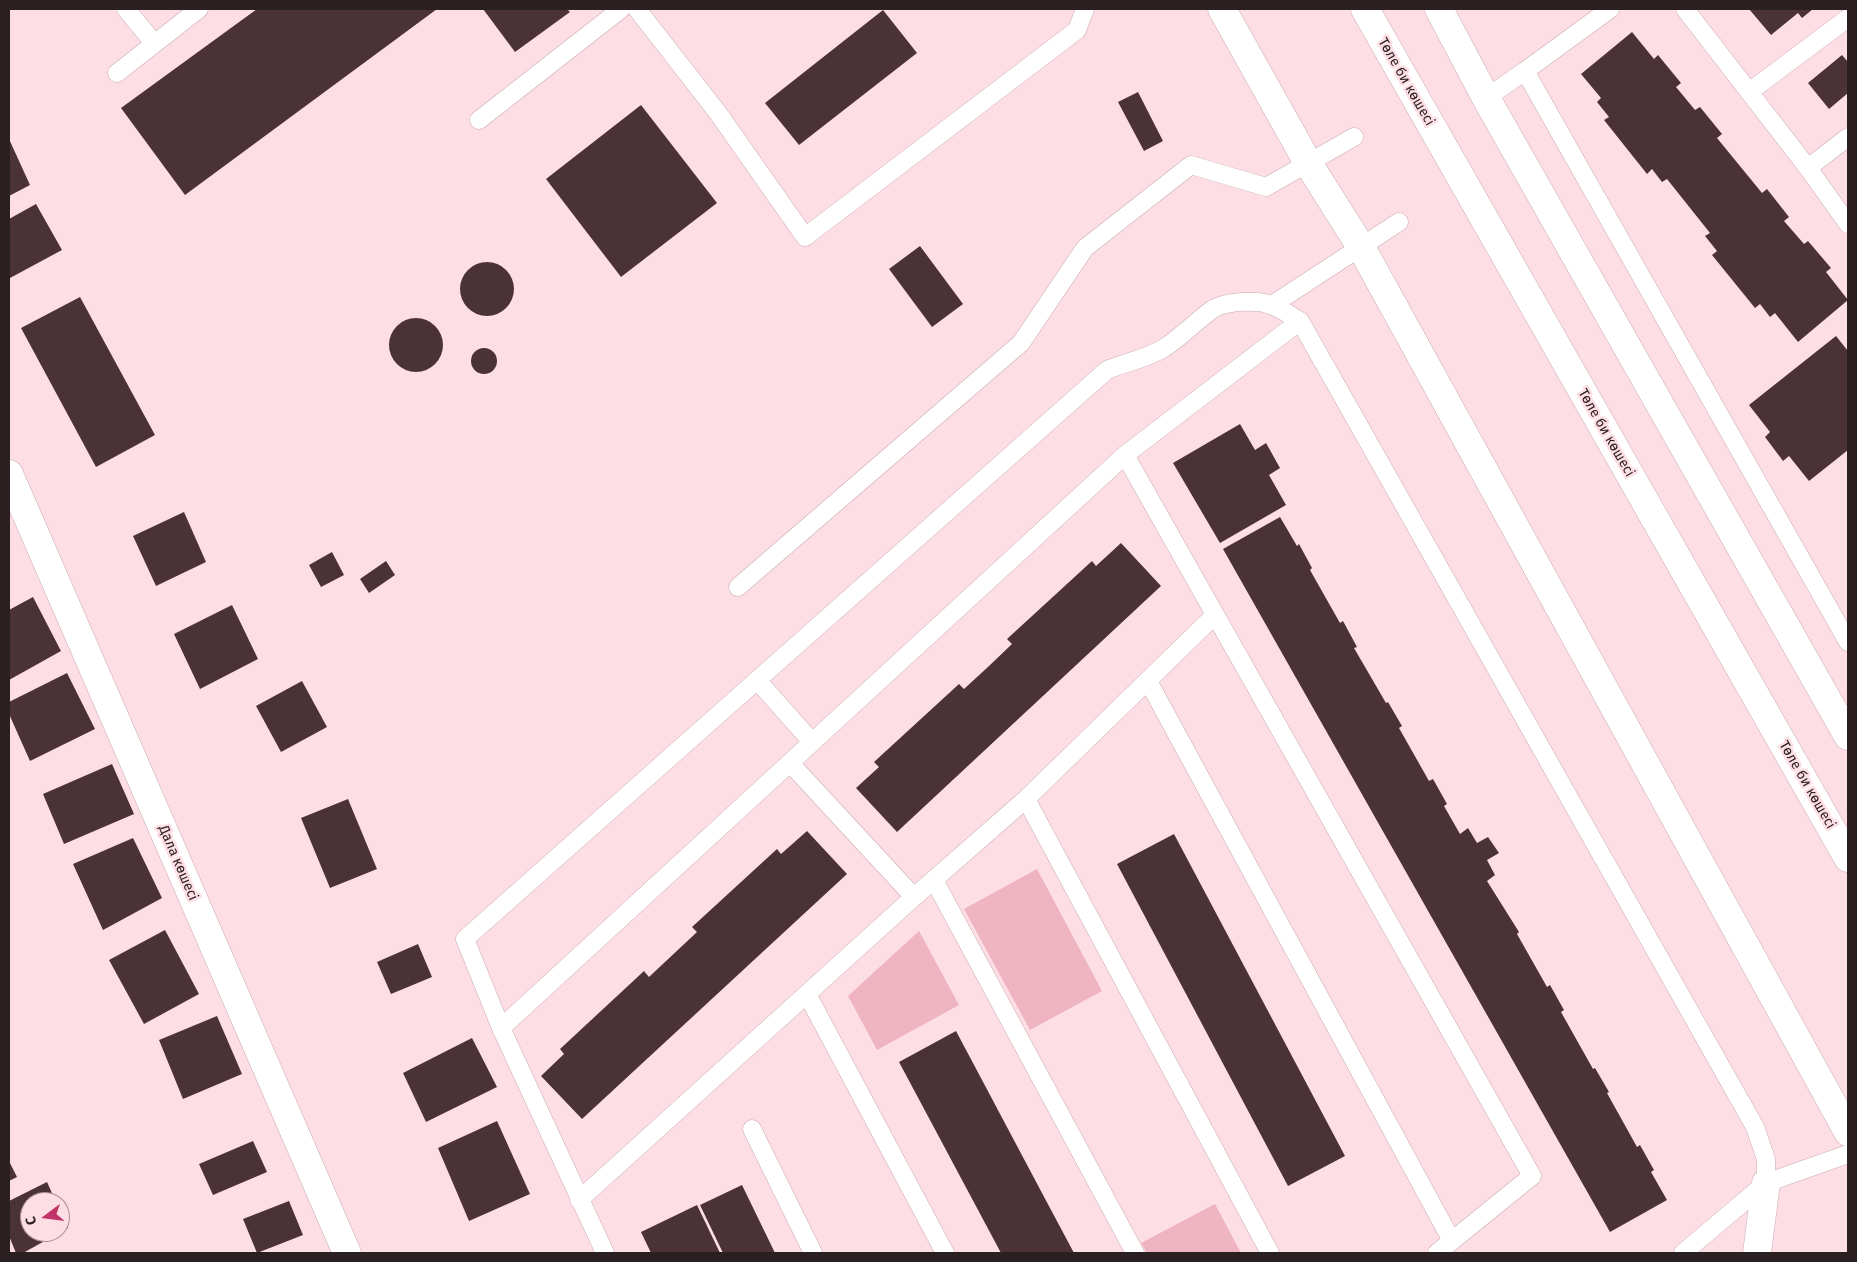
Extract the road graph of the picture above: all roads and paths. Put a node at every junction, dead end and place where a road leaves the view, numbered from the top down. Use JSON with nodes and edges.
{"nodes":[{"id":1,"x":126,"y":9,"type":"edge"},
{"id":2,"x":199,"y":9,"type":"edge"},
{"id":3,"x":621,"y":9,"type":"edge"},
{"id":4,"x":638,"y":9,"type":"edge"},
{"id":5,"x":1086,"y":9,"type":"edge"},
{"id":6,"x":1222,"y":9,"type":"edge"},
{"id":7,"x":1364,"y":9,"type":"edge"},
{"id":8,"x":1439,"y":9,"type":"edge"},
{"id":9,"x":1610,"y":9,"type":"edge"},
{"id":10,"x":1685,"y":9,"type":"edge"},
{"id":11,"x":1848,"y":18,"type":"edge"},
{"id":12,"x":154,"y":43,"type":"junction"},
{"id":13,"x":1524,"y":71,"type":"junction"},
{"id":14,"x":117,"y":73,"type":"dead end"},
{"id":15,"x":1749,"y":92,"type":"junction"},
{"id":16,"x":1486,"y":98,"type":"junction"},
{"id":17,"x":479,"y":120,"type":"dead end"},
{"id":18,"x":1354,"y":137,"type":"dead end"},
{"id":19,"x":1848,"y":137,"type":"edge"},
{"id":20,"x":1308,"y":163,"type":"junction"},
{"id":21,"x":1808,"y":168,"type":"junction"},
{"id":22,"x":1399,"y":222,"type":"dead end"},
{"id":23,"x":1848,"y":224,"type":"edge"},
{"id":24,"x":1361,"y":247,"type":"junction"},
{"id":25,"x":1272,"y":305,"type":"junction"},
{"id":26,"x":1300,"y":321,"type":"junction"},
{"id":27,"x":1125,"y":455,"type":"junction"},
{"id":28,"x":9,"y":474,"type":"edge"},
{"id":29,"x":738,"y":587,"type":"dead end"},
{"id":30,"x":1215,"y":615,"type":"junction"},
{"id":31,"x":1848,"y":642,"type":"edge"},
{"id":32,"x":757,"y":680,"type":"junction"},
{"id":33,"x":1148,"y":681,"type":"junction"},
{"id":34,"x":1848,"y":736,"type":"edge"},
{"id":35,"x":812,"y":742,"type":"junction"},
{"id":36,"x":790,"y":762,"type":"junction"},
{"id":37,"x":1026,"y":799,"type":"junction"},
{"id":38,"x":1848,"y":858,"type":"edge"},
{"id":39,"x":934,"y":880,"type":"junction"},
{"id":40,"x":914,"y":897,"type":"junction"},
{"id":41,"x":807,"y":994,"type":"junction"},
{"id":42,"x":501,"y":1028,"type":"junction"},
{"id":43,"x":752,"y":1129,"type":"dead end"},
{"id":44,"x":1848,"y":1132,"type":"edge"},
{"id":45,"x":1848,"y":1154,"type":"edge"},
{"id":46,"x":1766,"y":1183,"type":"junction"},
{"id":47,"x":579,"y":1200,"type":"junction"},
{"id":48,"x":1452,"y":1241,"type":"junction"},
{"id":49,"x":347,"y":1253,"type":"edge"},
{"id":50,"x":605,"y":1253,"type":"edge"},
{"id":51,"x":813,"y":1253,"type":"edge"},
{"id":52,"x":945,"y":1253,"type":"edge"},
{"id":53,"x":1135,"y":1253,"type":"edge"},
{"id":54,"x":1270,"y":1253,"type":"edge"},
{"id":55,"x":1436,"y":1253,"type":"edge"},
{"id":56,"x":1683,"y":1253,"type":"edge"},
{"id":57,"x":1757,"y":1253,"type":"edge"}],
"edges":[{"from":1,"to":12,"type":"lane"},
{"from":2,"to":12,"type":"lane"},
{"from":3,"to":17,"type":"lane"},
{"from":4,"to":5,"type":"lane"},
{"from":6,"to":20,"type":"street"},
{"from":7,"to":38,"type":"street","name":"Төле би көшесі"},
{"from":8,"to":16,"type":"street"},
{"from":9,"to":13,"type":"lane"},
{"from":10,"to":15,"type":"lane"},
{"from":11,"to":15,"type":"lane"},
{"from":12,"to":14,"type":"lane"},
{"from":13,"to":16,"type":"lane"},
{"from":13,"to":31,"type":"lane"},
{"from":15,"to":21,"type":"lane"},
{"from":16,"to":34,"type":"street"},
{"from":18,"to":20,"type":"lane"},
{"from":19,"to":21,"type":"lane"},
{"from":20,"to":24,"type":"street"},
{"from":20,"to":29,"type":"lane"},
{"from":21,"to":23,"type":"lane"},
{"from":22,"to":24,"type":"lane"},
{"from":24,"to":25,"type":"lane"},
{"from":24,"to":44,"type":"street"},
{"from":25,"to":26,"type":"lane"},
{"from":25,"to":32,"type":"lane"},
{"from":26,"to":27,"type":"lane"},
{"from":26,"to":46,"type":"lane"},
{"from":27,"to":30,"type":"lane"},
{"from":27,"to":35,"type":"lane"},
{"from":28,"to":49,"type":"street","name":"Дала көшесі"},
{"from":30,"to":33,"type":"lane"},
{"from":30,"to":48,"type":"lane"},
{"from":32,"to":35,"type":"lane"},
{"from":32,"to":42,"type":"lane"},
{"from":33,"to":37,"type":"lane"},
{"from":33,"to":48,"type":"lane"},
{"from":35,"to":36,"type":"lane"},
{"from":36,"to":40,"type":"lane"},
{"from":36,"to":42,"type":"lane"},
{"from":37,"to":39,"type":"lane"},
{"from":37,"to":54,"type":"lane"},
{"from":39,"to":40,"type":"lane"},
{"from":39,"to":53,"type":"lane"},
{"from":40,"to":41,"type":"lane"},
{"from":41,"to":47,"type":"lane"},
{"from":41,"to":52,"type":"lane"},
{"from":42,"to":47,"type":"lane"},
{"from":43,"to":51,"type":"lane"},
{"from":45,"to":46,"type":"lane"},
{"from":46,"to":56,"type":"lane"},
{"from":46,"to":57,"type":"street"},
{"from":47,"to":50,"type":"lane"},
{"from":48,"to":55,"type":"lane"}]}
